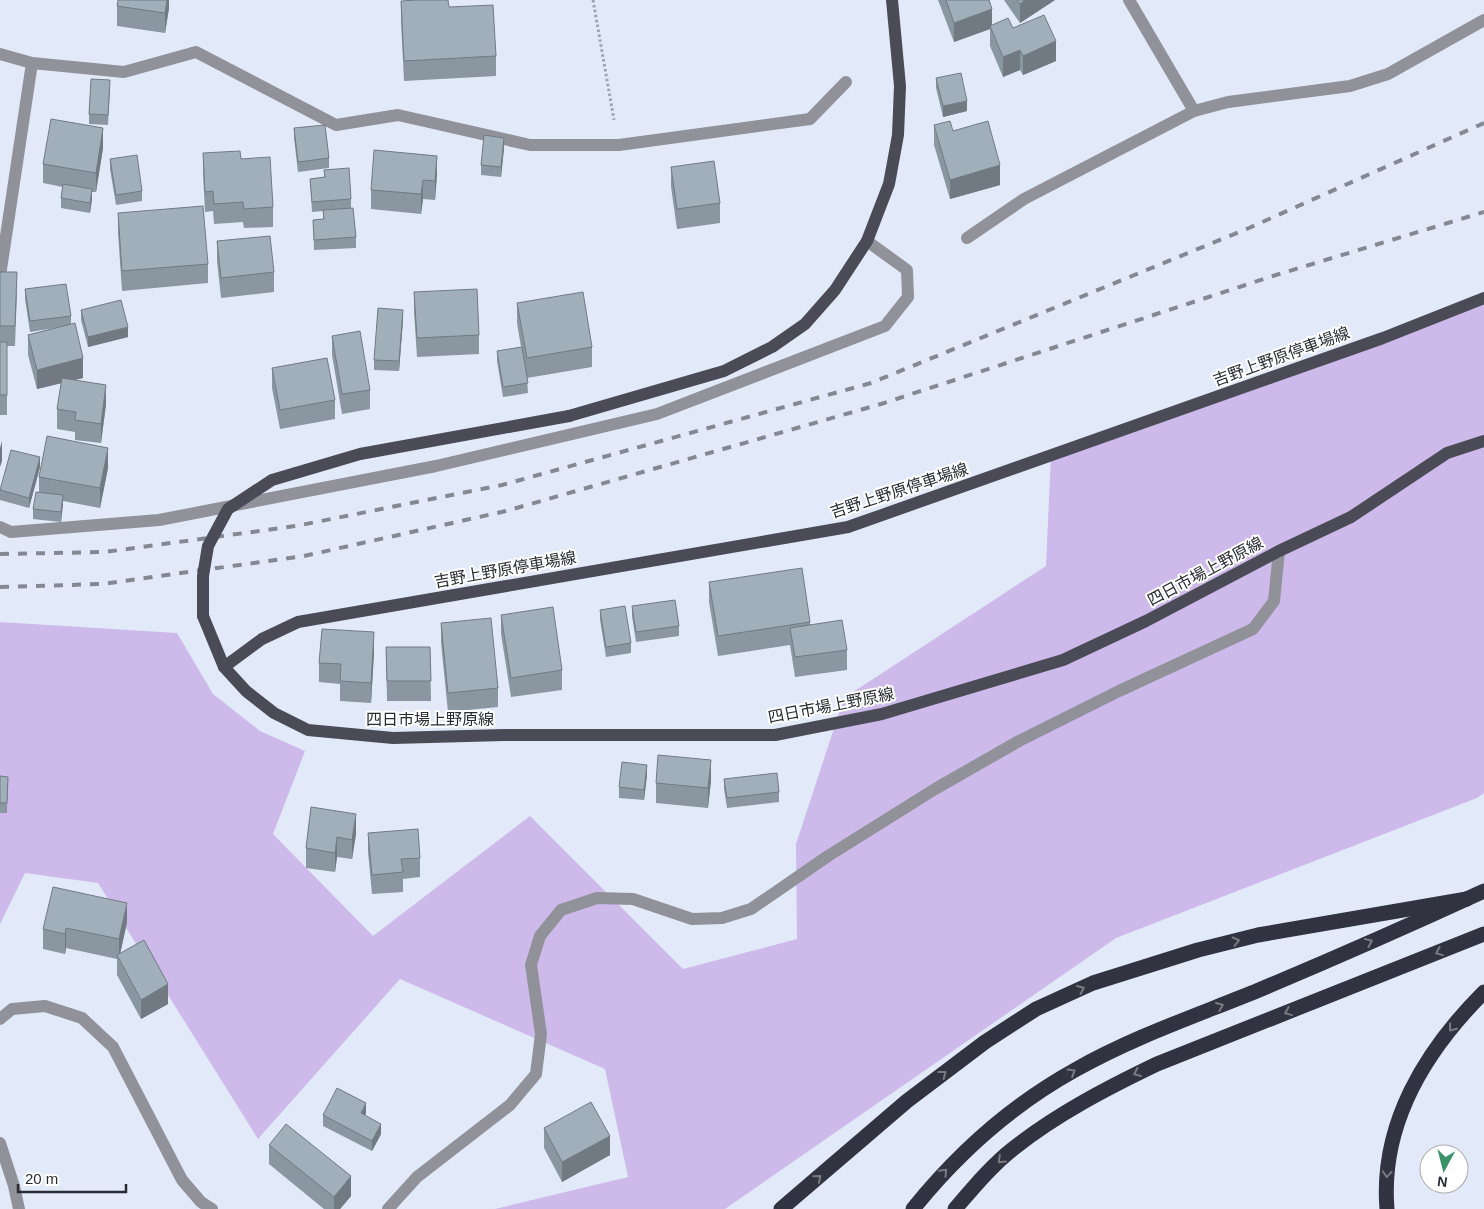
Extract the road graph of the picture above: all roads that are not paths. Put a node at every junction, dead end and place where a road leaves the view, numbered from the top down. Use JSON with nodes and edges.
{"nodes":[{"id":1,"x":892,"y":0,"type":"edge"},
{"id":2,"x":1129,"y":0,"type":"edge"},
{"id":3,"x":1484,"y":20,"type":"edge"},
{"id":4,"x":0,"y":54,"type":"edge"},
{"id":5,"x":32,"y":63,"type":"junction"},
{"id":6,"x":846,"y":82,"type":"dead end"},
{"id":7,"x":1194,"y":111,"type":"junction"},
{"id":8,"x":967,"y":238,"type":"dead end"},
{"id":9,"x":867,"y":241,"type":"junction"},
{"id":10,"x":0,"y":276,"type":"edge"},
{"id":11,"x":1484,"y":298,"type":"edge"},
{"id":12,"x":1484,"y":441,"type":"edge"},
{"id":13,"x":0,"y":527,"type":"edge"},
{"id":14,"x":1279,"y":551,"type":"junction"},
{"id":15,"x":224,"y":667,"type":"junction"},
{"id":16,"x":1484,"y":890,"type":"edge"},
{"id":17,"x":1466,"y":899,"type":"junction"},
{"id":18,"x":1484,"y":934,"type":"edge"},
{"id":19,"x":1484,"y":992,"type":"edge"},
{"id":20,"x":0,"y":1019,"type":"edge"},
{"id":21,"x":0,"y":1143,"type":"edge"},
{"id":22,"x":19,"y":1209,"type":"edge"},
{"id":23,"x":212,"y":1209,"type":"edge"},
{"id":24,"x":388,"y":1209,"type":"edge"},
{"id":25,"x":781,"y":1209,"type":"edge"},
{"id":26,"x":913,"y":1209,"type":"edge"},
{"id":27,"x":954,"y":1209,"type":"edge"},
{"id":28,"x":1387,"y":1209,"type":"edge"}],
"edges":[{"from":1,"to":9,"type":"main road","name":"四日市場上野原線"},
{"from":2,"to":7,"type":"street"},
{"from":3,"to":7,"type":"street"},
{"from":4,"to":5,"type":"street"},
{"from":5,"to":6,"type":"street"},
{"from":5,"to":10,"type":"street"},
{"from":7,"to":8,"type":"street"},
{"from":9,"to":13,"type":"street"},
{"from":9,"to":15,"type":"main road","name":"四日市場上野原線","bridge":true},
{"from":11,"to":15,"type":"main road","name":"吉野上野原停車場線"},
{"from":12,"to":14,"type":"main road","name":"四日市場上野原線"},
{"from":14,"to":15,"type":"main road","name":"四日市場上野原線"},
{"from":14,"to":24,"type":"street"},
{"from":16,"to":17,"type":"highway"},
{"from":25,"to":17,"type":"highway","one_way":true},
{"from":26,"to":17,"type":"highway","one_way":true},
{"from":18,"to":27,"type":"highway","one_way":true},
{"from":19,"to":28,"type":"highway","one_way":true},
{"from":20,"to":23,"type":"street"},
{"from":21,"to":22,"type":"street"}]}
